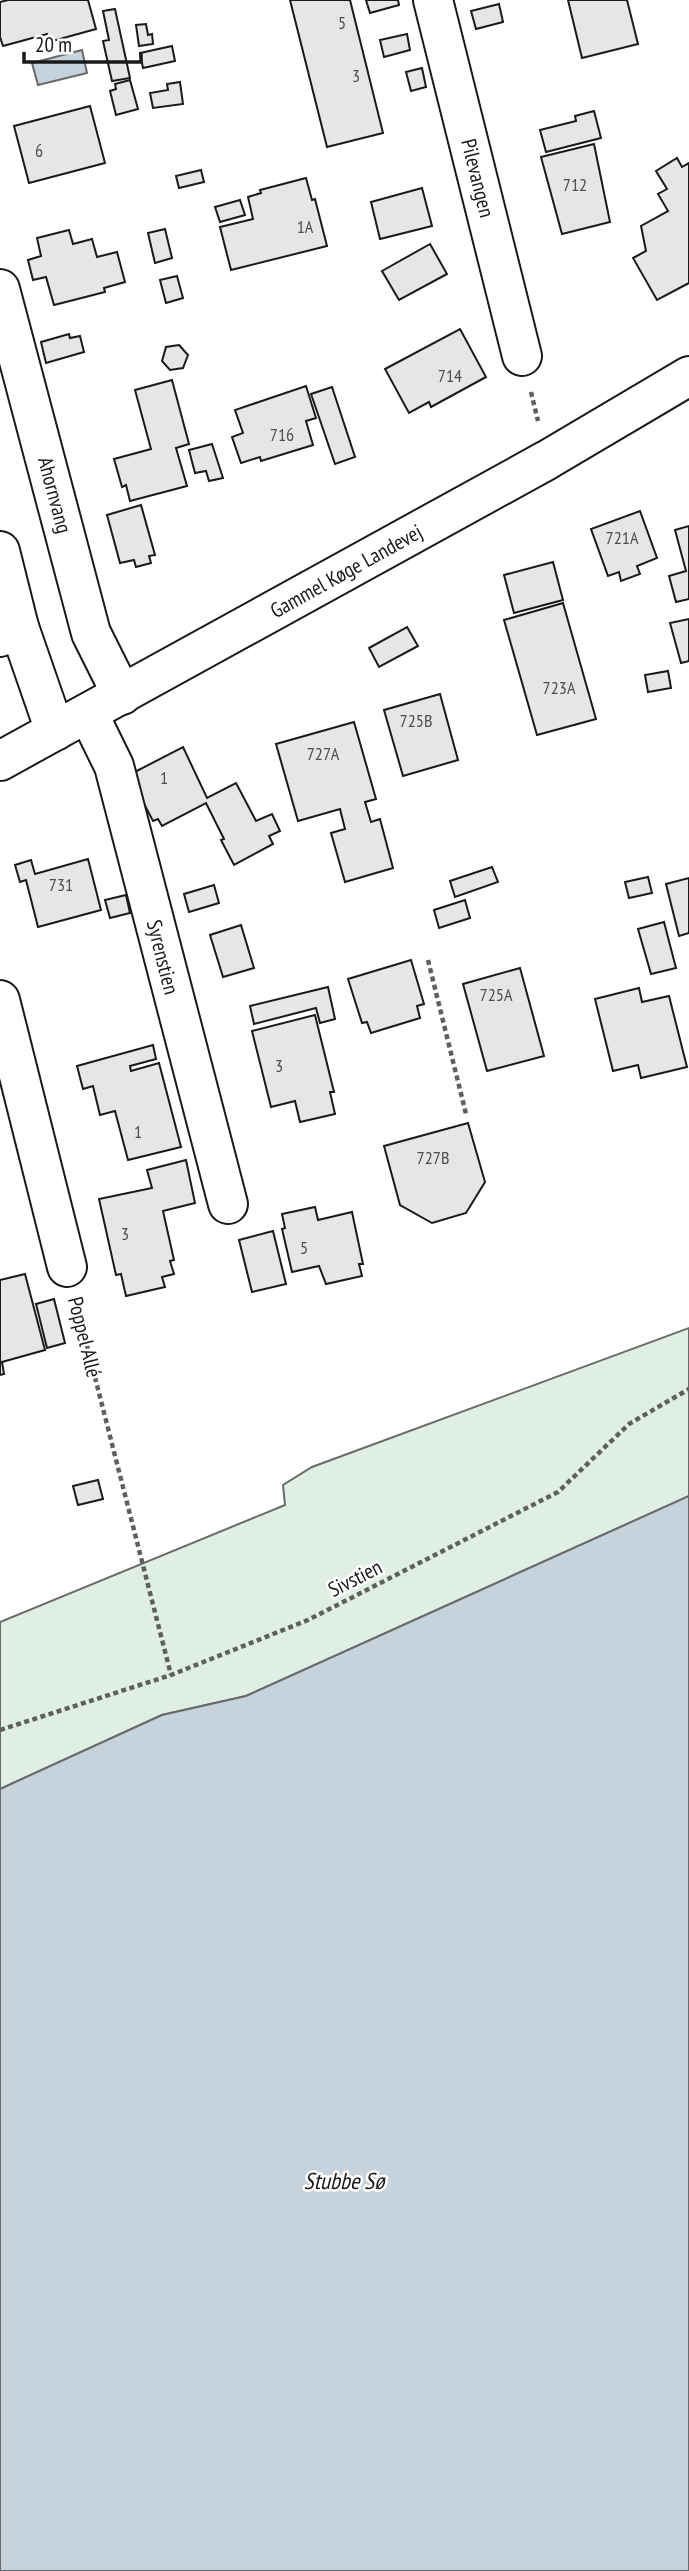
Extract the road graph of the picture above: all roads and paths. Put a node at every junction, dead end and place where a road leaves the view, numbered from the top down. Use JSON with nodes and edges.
{"nodes":[{"id":1,"x":433,"y":0,"type":"edge"},
{"id":2,"x":0,"y":289,"type":"edge"},
{"id":3,"x":522,"y":356,"type":"joint"},
{"id":4,"x":689,"y":376,"type":"edge"},
{"id":5,"x":547,"y":460,"type":"junction"},
{"id":6,"x":0,"y":551,"type":"edge"},
{"id":7,"x":9,"y":632,"type":"edge"},
{"id":8,"x":122,"y":695,"type":"junction"},
{"id":9,"x":88,"y":713,"type":"junction"},
{"id":10,"x":55,"y":731,"type":"junction"},
{"id":11,"x":0,"y":761,"type":"edge"},
{"id":12,"x":428,"y":960,"type":"dead end"},
{"id":13,"x":0,"y":1000,"type":"edge"},
{"id":14,"x":466,"y":1114,"type":"dead end"},
{"id":15,"x":228,"y":1204,"type":"dead end"},
{"id":16,"x":67,"y":1267,"type":"joint"},
{"id":17,"x":689,"y":1389,"type":"edge"},
{"id":18,"x":171,"y":1675,"type":"junction"},
{"id":19,"x":0,"y":1730,"type":"edge"}],
"edges":[{"from":1,"to":3,"type":"street","name":"Pilevangen"},
{"from":2,"to":8,"type":"street","name":"Ahornvang"},
{"from":3,"to":5,"type":"path"},
{"from":4,"to":5,"type":"street","name":"Gammel Køge Landevej"},
{"from":5,"to":8,"type":"street","name":"Gammel Køge Landevej"},
{"from":6,"to":7,"type":"street"},
{"from":7,"to":10,"type":"street"},
{"from":8,"to":9,"type":"street","name":"Gammel Køge Landevej"},
{"from":9,"to":10,"type":"street","name":"Gammel Køge Landevej"},
{"from":9,"to":15,"type":"street","name":"Syrenstien"},
{"from":10,"to":11,"type":"street","name":"Gammel Køge Landevej"},
{"from":12,"to":14,"type":"path"},
{"from":13,"to":16,"type":"street","name":"Poppel Allé"},
{"from":16,"to":18,"type":"path","name":"Poppel Allé"},
{"from":17,"to":18,"type":"path","name":"Sivstien"},
{"from":18,"to":19,"type":"path","name":"Sivstien"}]}
